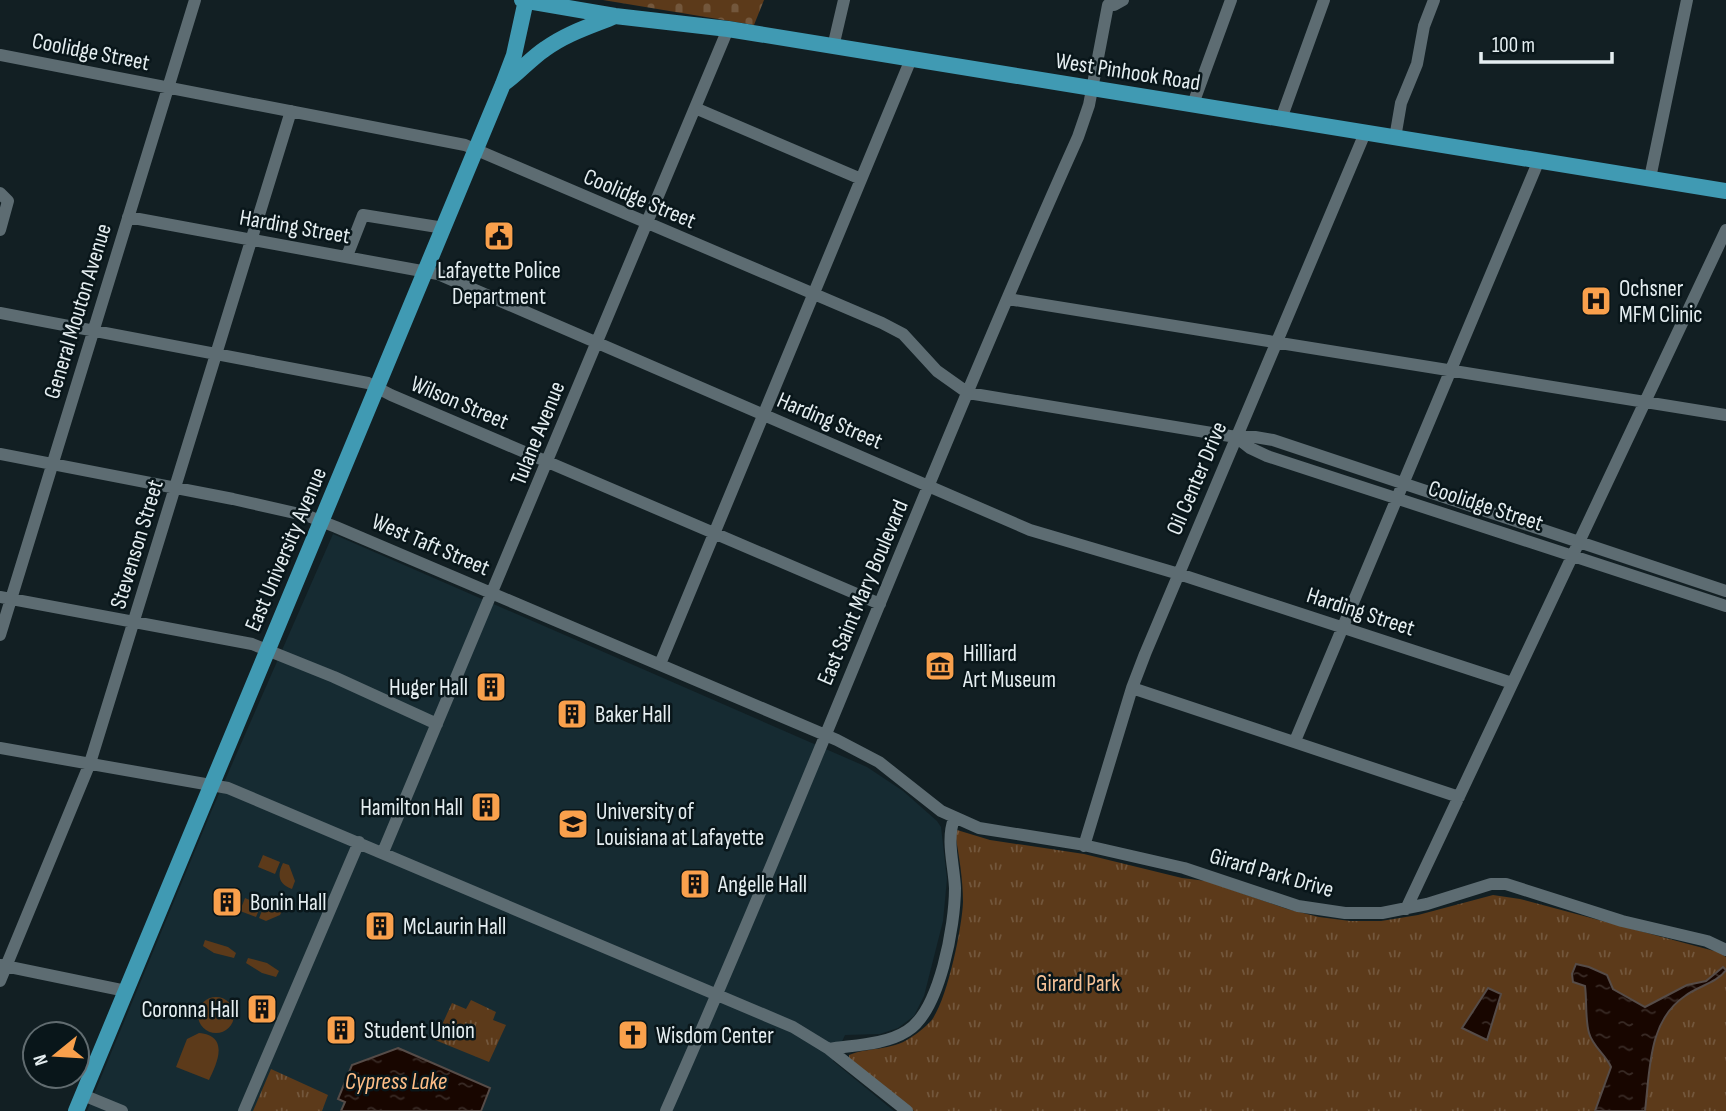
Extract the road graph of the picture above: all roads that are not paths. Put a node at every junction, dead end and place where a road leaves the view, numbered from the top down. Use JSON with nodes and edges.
{"nodes":[{"id":1,"x":195,"y":0,"type":"edge"},
{"id":2,"x":525,"y":0,"type":"edge"},
{"id":3,"x":844,"y":0,"type":"edge"},
{"id":4,"x":1123,"y":0,"type":"edge"},
{"id":5,"x":1231,"y":0,"type":"edge"},
{"id":6,"x":1324,"y":0,"type":"edge"},
{"id":7,"x":1434,"y":0,"type":"edge"},
{"id":8,"x":1687,"y":0,"type":"edge"},
{"id":9,"x":1104,"y":2,"type":"edge"},
{"id":10,"x":615,"y":16,"type":"junction"},
{"id":11,"x":728,"y":29,"type":"junction"},
{"id":12,"x":833,"y":47,"type":"junction"},
{"id":13,"x":0,"y":55,"type":"edge"},
{"id":14,"x":911,"y":60,"type":"junction"},
{"id":15,"x":503,"y":84,"type":"junction"},
{"id":16,"x":167,"y":87,"type":"junction"},
{"id":17,"x":1093,"y":89,"type":"junction"},
{"id":18,"x":1193,"y":104,"type":"junction"},
{"id":19,"x":695,"y":108,"type":"junction"},
{"id":20,"x":291,"y":111,"type":"junction"},
{"id":21,"x":1281,"y":119,"type":"junction"},
{"id":22,"x":1365,"y":133,"type":"junction"},
{"id":23,"x":1395,"y":138,"type":"junction"},
{"id":24,"x":476,"y":149,"type":"junction"},
{"id":25,"x":1539,"y":160,"type":"junction"},
{"id":26,"x":1650,"y":178,"type":"junction"},
{"id":27,"x":861,"y":179,"type":"junction"},
{"id":28,"x":1726,"y":191,"type":"edge"},
{"id":29,"x":4,"y":195,"type":"edge"},
{"id":30,"x":128,"y":217,"type":"junction"},
{"id":31,"x":646,"y":223,"type":"junction"},
{"id":32,"x":444,"y":228,"type":"junction"},
{"id":33,"x":0,"y":230,"type":"edge"},
{"id":34,"x":1726,"y":230,"type":"edge"},
{"id":35,"x":251,"y":239,"type":"junction"},
{"id":36,"x":347,"y":257,"type":"junction"},
{"id":37,"x":426,"y":271,"type":"junction"},
{"id":38,"x":814,"y":295,"type":"junction"},
{"id":39,"x":1008,"y":299,"type":"junction"},
{"id":40,"x":0,"y":313,"type":"edge"},
{"id":41,"x":92,"y":331,"type":"junction"},
{"id":42,"x":597,"y":342,"type":"junction"},
{"id":43,"x":1276,"y":343,"type":"junction"},
{"id":44,"x":216,"y":354,"type":"junction"},
{"id":45,"x":1449,"y":371,"type":"junction"},
{"id":46,"x":377,"y":388,"type":"junction"},
{"id":47,"x":968,"y":393,"type":"junction"},
{"id":48,"x":1644,"y":402,"type":"junction"},
{"id":49,"x":764,"y":414,"type":"junction"},
{"id":50,"x":1726,"y":415,"type":"edge"},
{"id":51,"x":1236,"y":437,"type":"junction"},
{"id":52,"x":0,"y":454,"type":"edge"},
{"id":53,"x":548,"y":462,"type":"junction"},
{"id":54,"x":52,"y":464,"type":"junction"},
{"id":55,"x":1403,"y":483,"type":"junction"},
{"id":56,"x":930,"y":485,"type":"junction"},
{"id":57,"x":175,"y":488,"type":"junction"},
{"id":58,"x":1397,"y":498,"type":"junction"},
{"id":59,"x":321,"y":521,"type":"junction"},
{"id":60,"x":715,"y":532,"type":"junction"},
{"id":61,"x":1579,"y":543,"type":"junction"},
{"id":62,"x":1573,"y":556,"type":"junction"},
{"id":63,"x":1179,"y":574,"type":"junction"},
{"id":64,"x":1726,"y":591,"type":"edge"},
{"id":65,"x":493,"y":593,"type":"junction"},
{"id":66,"x":6,"y":598,"type":"edge"},
{"id":67,"x":880,"y":604,"type":"junction"},
{"id":68,"x":1726,"y":606,"type":"edge"},
{"id":69,"x":134,"y":621,"type":"junction"},
{"id":70,"x":1342,"y":627,"type":"junction"},
{"id":71,"x":0,"y":635,"type":"edge"},
{"id":72,"x":268,"y":650,"type":"junction"},
{"id":73,"x":660,"y":664,"type":"junction"},
{"id":74,"x":1512,"y":683,"type":"junction"},
{"id":75,"x":1132,"y":688,"type":"junction"},
{"id":76,"x":437,"y":724,"type":"junction"},
{"id":77,"x":826,"y":734,"type":"junction"},
{"id":78,"x":1295,"y":741,"type":"junction"},
{"id":79,"x":0,"y":747,"type":"edge"},
{"id":80,"x":90,"y":763,"type":"junction"},
{"id":81,"x":212,"y":786,"type":"junction"},
{"id":82,"x":1459,"y":797,"type":"junction"},
{"id":83,"x":954,"y":819,"type":"junction"},
{"id":84,"x":359,"y":842,"type":"junction"},
{"id":85,"x":1084,"y":846,"type":"junction"},
{"id":86,"x":383,"y":852,"type":"junction"},
{"id":87,"x":1406,"y":909,"type":"junction"},
{"id":88,"x":1726,"y":950,"type":"edge"},
{"id":89,"x":3,"y":965,"type":"edge"},
{"id":90,"x":0,"y":981,"type":"edge"},
{"id":91,"x":126,"y":991,"type":"junction"},
{"id":92,"x":718,"y":995,"type":"junction"},
{"id":93,"x":829,"y":1049,"type":"junction"},
{"id":94,"x":82,"y":1106,"type":"edge"},
{"id":95,"x":122,"y":1111,"type":"edge"},
{"id":96,"x":244,"y":1111,"type":"edge"},
{"id":97,"x":666,"y":1111,"type":"edge"},
{"id":98,"x":907,"y":1111,"type":"edge"}],
"edges":[{"from":1,"to":16,"type":"street","name":"General Mouton Avenue"},
{"from":2,"to":10,"type":"main road","name":"West Pinhook Road"},
{"from":2,"to":15,"type":"main road","name":"East University Avenue"},
{"from":3,"to":12,"type":"street"},
{"from":4,"to":9,"type":"street"},
{"from":5,"to":18,"type":"street"},
{"from":6,"to":21,"type":"street"},
{"from":7,"to":23,"type":"street"},
{"from":8,"to":26,"type":"street"},
{"from":9,"to":17,"type":"street","name":"East Saint Mary Boulevard"},
{"from":10,"to":11,"type":"main road","name":"West Pinhook Road"},
{"from":10,"to":15,"type":"main road"},
{"from":11,"to":12,"type":"main road","name":"West Pinhook Road"},
{"from":11,"to":19,"type":"street","name":"Tulane Avenue"},
{"from":12,"to":14,"type":"main road","name":"West Pinhook Road"},
{"from":13,"to":16,"type":"street","name":"Coolidge Street"},
{"from":14,"to":17,"type":"main road","name":"West Pinhook Road"},
{"from":14,"to":27,"type":"street"},
{"from":15,"to":24,"type":"main road","name":"East University Avenue"},
{"from":16,"to":20,"type":"street","name":"Coolidge Street"},
{"from":16,"to":30,"type":"street","name":"General Mouton Avenue"},
{"from":17,"to":18,"type":"main road","name":"West Pinhook Road"},
{"from":17,"to":39,"type":"street","name":"East Saint Mary Boulevard"},
{"from":18,"to":21,"type":"main road","name":"West Pinhook Road"},
{"from":19,"to":27,"type":"street"},
{"from":19,"to":31,"type":"street","name":"Tulane Avenue"},
{"from":20,"to":24,"type":"street","name":"Coolidge Street"},
{"from":20,"to":35,"type":"street","name":"Stevenson Street"},
{"from":21,"to":22,"type":"main road","name":"West Pinhook Road"},
{"from":22,"to":23,"type":"main road","name":"West Pinhook Road"},
{"from":22,"to":43,"type":"street","name":"Oil Center Drive"},
{"from":23,"to":25,"type":"main road","name":"West Pinhook Road"},
{"from":24,"to":31,"type":"street","name":"Coolidge Street"},
{"from":24,"to":32,"type":"main road","name":"East University Avenue"},
{"from":25,"to":26,"type":"main road","name":"West Pinhook Road"},
{"from":25,"to":45,"type":"street"},
{"from":26,"to":28,"type":"main road","name":"West Pinhook Road"},
{"from":27,"to":38,"type":"street"},
{"from":29,"to":33,"type":"street"},
{"from":30,"to":35,"type":"street","name":"Harding Street"},
{"from":30,"to":41,"type":"street","name":"General Mouton Avenue"},
{"from":31,"to":38,"type":"street","name":"Coolidge Street"},
{"from":31,"to":42,"type":"street","name":"Tulane Avenue"},
{"from":32,"to":36,"type":"street"},
{"from":32,"to":37,"type":"main road","name":"East University Avenue"},
{"from":34,"to":48,"type":"street"},
{"from":35,"to":36,"type":"street","name":"Harding Street"},
{"from":35,"to":44,"type":"street","name":"Stevenson Street"},
{"from":36,"to":37,"type":"street","name":"Harding Street"},
{"from":37,"to":42,"type":"street","name":"Harding Street"},
{"from":37,"to":46,"type":"main road","name":"East University Avenue"},
{"from":38,"to":47,"type":"street","name":"Coolidge Street"},
{"from":38,"to":49,"type":"street"},
{"from":39,"to":43,"type":"street"},
{"from":39,"to":47,"type":"street","name":"East Saint Mary Boulevard"},
{"from":40,"to":41,"type":"street","name":"Wilson Street"},
{"from":41,"to":44,"type":"street","name":"Wilson Street"},
{"from":41,"to":54,"type":"street","name":"General Mouton Avenue"},
{"from":42,"to":49,"type":"street","name":"Harding Street"},
{"from":42,"to":53,"type":"street","name":"Tulane Avenue"},
{"from":43,"to":45,"type":"street"},
{"from":43,"to":51,"type":"street","name":"Oil Center Drive"},
{"from":44,"to":46,"type":"street","name":"Wilson Street"},
{"from":44,"to":57,"type":"street","name":"Stevenson Street"},
{"from":45,"to":48,"type":"street"},
{"from":45,"to":55,"type":"street"},
{"from":46,"to":53,"type":"street","name":"Wilson Street"},
{"from":46,"to":59,"type":"main road","name":"East University Avenue"},
{"from":47,"to":51,"type":"street","name":"Coolidge Street"},
{"from":47,"to":56,"type":"street","name":"East Saint Mary Boulevard"},
{"from":48,"to":50,"type":"street"},
{"from":48,"to":61,"type":"street"},
{"from":49,"to":56,"type":"street","name":"Harding Street"},
{"from":49,"to":60,"type":"street"},
{"from":51,"to":55,"type":"street","name":"Coolidge Street"},
{"from":51,"to":58,"type":"street","name":"Coolidge Street"},
{"from":51,"to":63,"type":"street","name":"Oil Center Drive"},
{"from":52,"to":54,"type":"street","name":"West Taft Street"},
{"from":53,"to":60,"type":"street","name":"Wilson Street"},
{"from":53,"to":65,"type":"street","name":"Tulane Avenue"},
{"from":54,"to":57,"type":"street","name":"West Taft Street"},
{"from":54,"to":66,"type":"street","name":"General Mouton Avenue"},
{"from":55,"to":58,"type":"street"},
{"from":55,"to":61,"type":"street","name":"Coolidge Street"},
{"from":56,"to":63,"type":"street","name":"Harding Street"},
{"from":56,"to":67,"type":"street","name":"East Saint Mary Boulevard"},
{"from":57,"to":59,"type":"street","name":"West Taft Street"},
{"from":57,"to":69,"type":"street","name":"Stevenson Street"},
{"from":58,"to":62,"type":"street","name":"Coolidge Street"},
{"from":58,"to":70,"type":"street"},
{"from":59,"to":65,"type":"street","name":"West Taft Street"},
{"from":59,"to":72,"type":"main road","name":"East University Avenue"},
{"from":60,"to":67,"type":"street","name":"Wilson Street"},
{"from":60,"to":73,"type":"street"},
{"from":61,"to":62,"type":"street"},
{"from":61,"to":64,"type":"street","name":"Coolidge Street"},
{"from":62,"to":68,"type":"street","name":"Coolidge Street"},
{"from":62,"to":74,"type":"street"},
{"from":63,"to":70,"type":"street","name":"Harding Street"},
{"from":63,"to":75,"type":"street","name":"Oil Center Drive"},
{"from":65,"to":73,"type":"street","name":"West Taft Street"},
{"from":65,"to":76,"type":"street","name":"Tulane Avenue"},
{"from":66,"to":69,"type":"street"},
{"from":66,"to":71,"type":"street","name":"General Mouton Avenue"},
{"from":67,"to":77,"type":"street","name":"East Saint Mary Boulevard"},
{"from":69,"to":72,"type":"street"},
{"from":69,"to":80,"type":"street","name":"Stevenson Street"},
{"from":70,"to":74,"type":"street","name":"Harding Street"},
{"from":70,"to":78,"type":"street"},
{"from":72,"to":76,"type":"street"},
{"from":72,"to":81,"type":"main road","name":"East University Avenue"},
{"from":73,"to":77,"type":"street","name":"West Taft Street"},
{"from":74,"to":82,"type":"street"},
{"from":75,"to":78,"type":"street"},
{"from":75,"to":85,"type":"street","name":"Oil Center Drive"},
{"from":76,"to":86,"type":"street","name":"Tulane Avenue"},
{"from":77,"to":83,"type":"street","name":"Girard Park Drive"},
{"from":77,"to":92,"type":"street","name":"East Saint Mary Boulevard"},
{"from":78,"to":82,"type":"street"},
{"from":79,"to":80,"type":"street"},
{"from":80,"to":81,"type":"street"},
{"from":80,"to":89,"type":"street","name":"Stevenson Street"},
{"from":81,"to":84,"type":"street"},
{"from":81,"to":91,"type":"main road","name":"East University Avenue"},
{"from":82,"to":87,"type":"street"},
{"from":83,"to":85,"type":"street","name":"Girard Park Drive"},
{"from":83,"to":93,"type":"street"},
{"from":84,"to":86,"type":"street"},
{"from":84,"to":96,"type":"street"},
{"from":85,"to":87,"type":"street","name":"Girard Park Drive"},
{"from":86,"to":92,"type":"street"},
{"from":87,"to":88,"type":"street","name":"Girard Park Drive"},
{"from":89,"to":90,"type":"street","name":"Stevenson Street"},
{"from":89,"to":91,"type":"street"},
{"from":91,"to":94,"type":"main road","name":"East University Avenue"},
{"from":92,"to":93,"type":"street"},
{"from":92,"to":97,"type":"street","name":"East Saint Mary Boulevard"},
{"from":93,"to":98,"type":"street"},
{"from":94,"to":95,"type":"street"}]}
